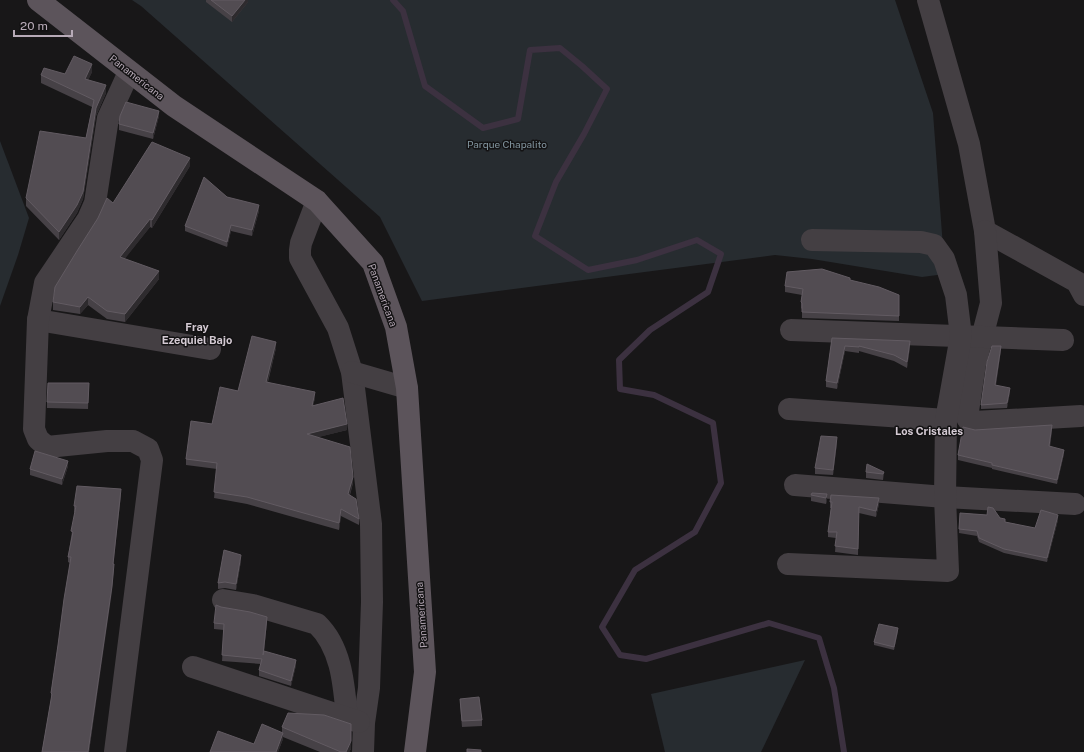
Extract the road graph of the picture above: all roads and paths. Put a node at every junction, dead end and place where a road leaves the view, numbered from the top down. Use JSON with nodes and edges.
{"nodes":[{"id":1,"x":38,"y":0,"type":"edge"},
{"id":2,"x":928,"y":0,"type":"edge"},
{"id":3,"x":129,"y":72,"type":"junction"},
{"id":4,"x":317,"y":201,"type":"junction"},
{"id":5,"x":985,"y":231,"type":"junction"},
{"id":6,"x":812,"y":240,"type":"dead end"},
{"id":7,"x":1084,"y":295,"type":"edge"},
{"id":8,"x":38,"y":320,"type":"junction"},
{"id":9,"x":790,"y":330,"type":"dead end"},
{"id":10,"x":961,"y":336,"type":"junction"},
{"id":11,"x":983,"y":337,"type":"junction"},
{"id":12,"x":1063,"y":340,"type":"dead end"},
{"id":13,"x":210,"y":349,"type":"dead end"},
{"id":14,"x":352,"y":372,"type":"junction"},
{"id":15,"x":407,"y":388,"type":"junction"},
{"id":16,"x":789,"y":409,"type":"dead end"},
{"id":17,"x":1081,"y":416,"type":"dead end"},
{"id":18,"x":946,"y":420,"type":"junction"},
{"id":19,"x":795,"y":485,"type":"dead end"},
{"id":20,"x":945,"y":497,"type":"junction"},
{"id":21,"x":1075,"y":504,"type":"dead end"},
{"id":22,"x":788,"y":564,"type":"dead end"},
{"id":23,"x":222,"y":600,"type":"dead end"},
{"id":24,"x":193,"y":667,"type":"dead end"},
{"id":25,"x":355,"y":721,"type":"junction"},
{"id":26,"x":116,"y":752,"type":"edge"},
{"id":27,"x":363,"y":752,"type":"edge"},
{"id":28,"x":415,"y":752,"type":"edge"}],
"edges":[{"from":1,"to":3,"type":"main road","name":"Panamericana"},
{"from":2,"to":5,"type":"street"},
{"from":3,"to":4,"type":"main road","name":"Panamericana"},
{"from":3,"to":8,"type":"street"},
{"from":4,"to":14,"type":"street"},
{"from":4,"to":15,"type":"main road","name":"Panamericana"},
{"from":5,"to":7,"type":"street"},
{"from":5,"to":11,"type":"street"},
{"from":6,"to":10,"type":"street"},
{"from":8,"to":13,"type":"street"},
{"from":8,"to":26,"type":"street"},
{"from":9,"to":10,"type":"street"},
{"from":10,"to":11,"type":"street"},
{"from":10,"to":18,"type":"street"},
{"from":11,"to":12,"type":"street"},
{"from":11,"to":17,"type":"street"},
{"from":14,"to":15,"type":"street"},
{"from":14,"to":25,"type":"street"},
{"from":15,"to":28,"type":"main road","name":"Panamericana"},
{"from":16,"to":18,"type":"street"},
{"from":18,"to":20,"type":"street"},
{"from":19,"to":20,"type":"street"},
{"from":20,"to":21,"type":"street"},
{"from":20,"to":22,"type":"street"},
{"from":23,"to":25,"type":"street"},
{"from":24,"to":25,"type":"street"},
{"from":25,"to":27,"type":"street"}]}
